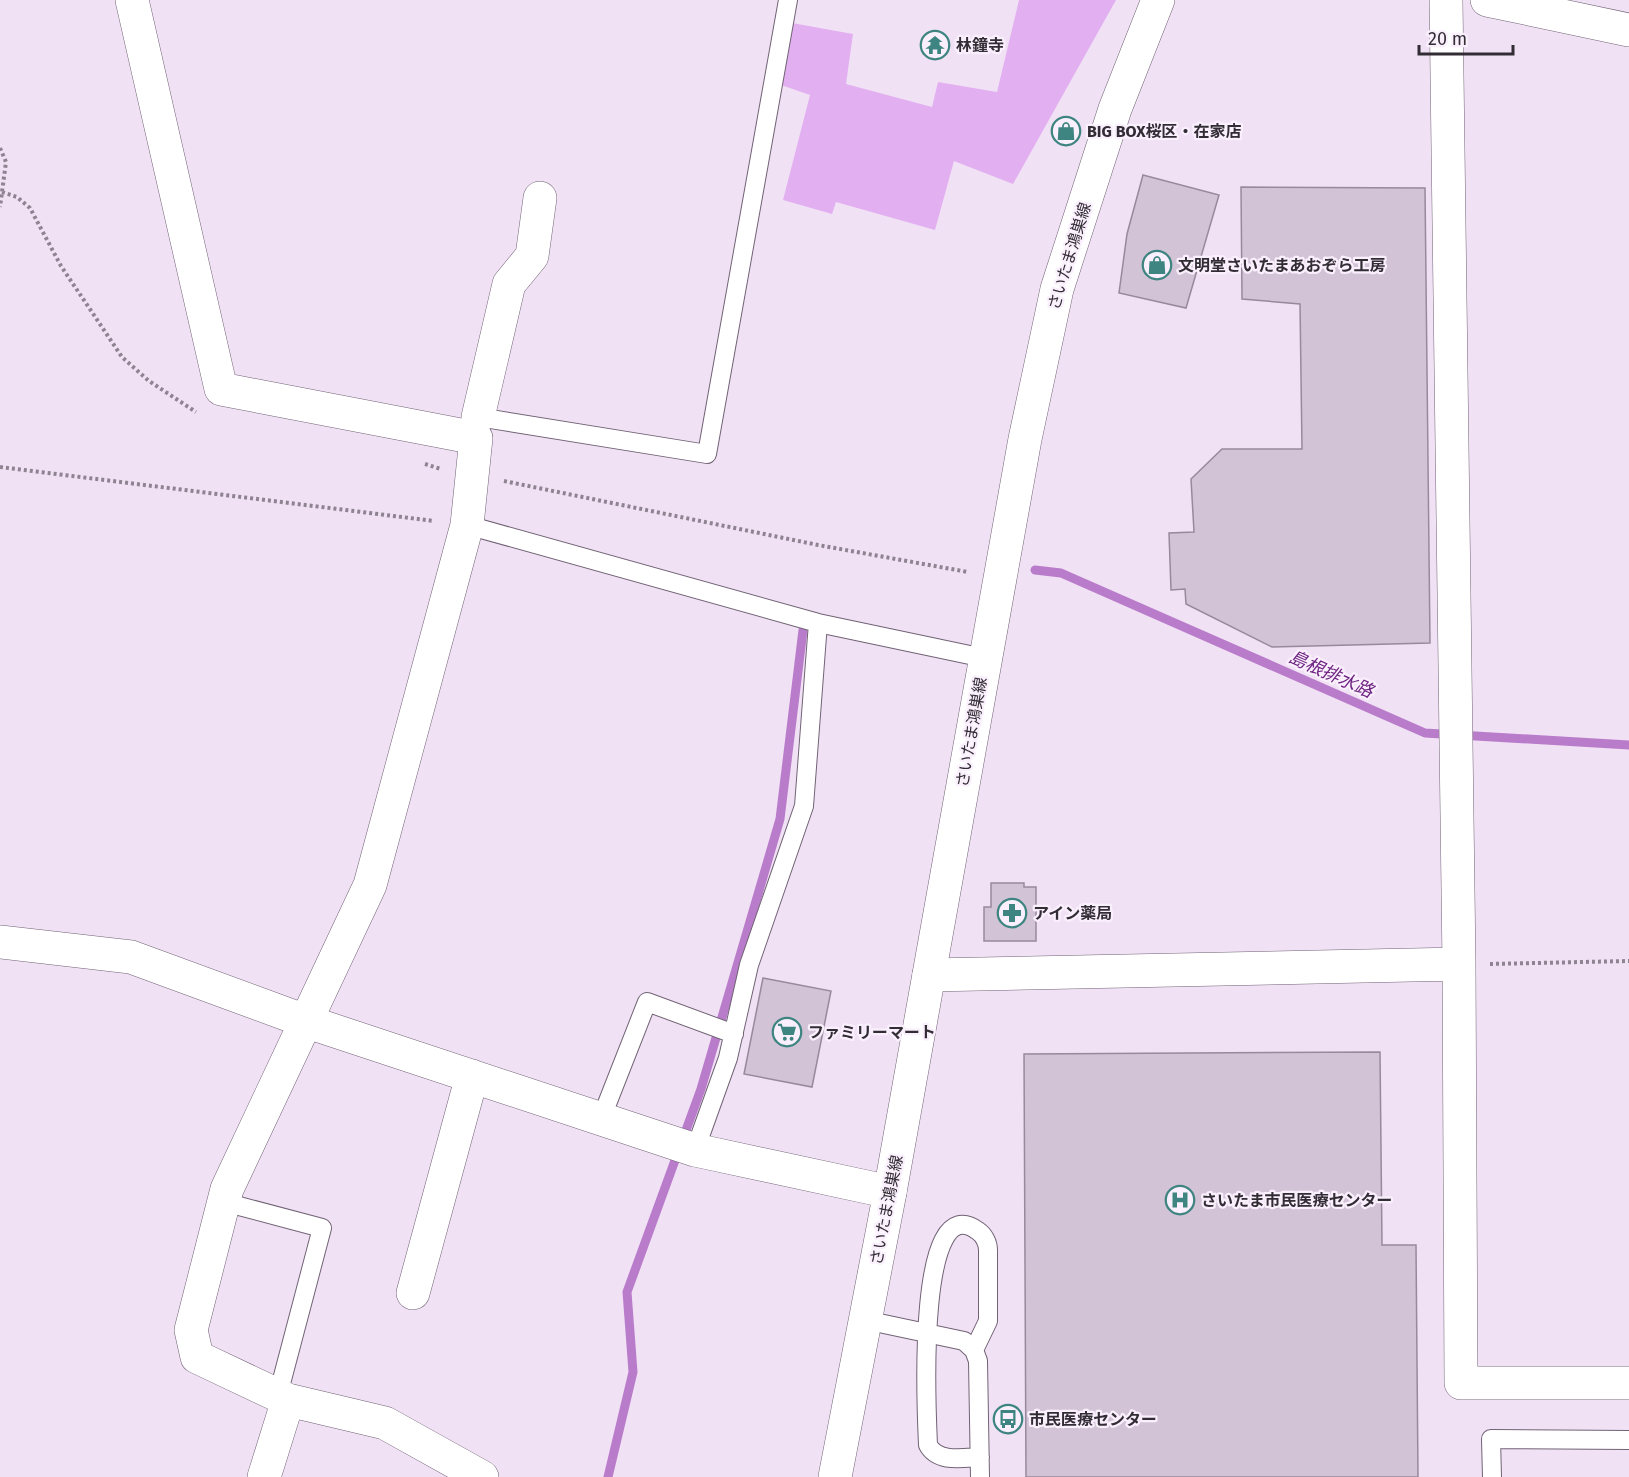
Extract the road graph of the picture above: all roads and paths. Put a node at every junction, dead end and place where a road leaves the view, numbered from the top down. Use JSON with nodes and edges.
{"nodes":[{"id":1,"x":132,"y":0,"type":"edge"},
{"id":2,"x":788,"y":0,"type":"edge"},
{"id":3,"x":1158,"y":0,"type":"edge"},
{"id":4,"x":1446,"y":0,"type":"edge"},
{"id":5,"x":1487,"y":0,"type":"edge"},
{"id":6,"x":1565,"y":8,"type":"edge"},
{"id":7,"x":1629,"y":30,"type":"edge"},
{"id":8,"x":0,"y":148,"type":"edge"},
{"id":9,"x":540,"y":198,"type":"dead end"},
{"id":10,"x":0,"y":207,"type":"edge"},
{"id":11,"x":477,"y":427,"type":"junction"},
{"id":12,"x":0,"y":467,"type":"edge"},
{"id":13,"x":467,"y":525,"type":"junction"},
{"id":14,"x":818,"y":622,"type":"junction"},
{"id":15,"x":984,"y":658,"type":"junction"},
{"id":16,"x":0,"y":942,"type":"edge"},
{"id":17,"x":1629,"y":961,"type":"edge"},
{"id":18,"x":1459,"y":964,"type":"junction"},
{"id":19,"x":929,"y":975,"type":"junction"},
{"id":20,"x":308,"y":1022,"type":"junction"},
{"id":21,"x":734,"y":1034,"type":"junction"},
{"id":22,"x":472,"y":1076,"type":"junction"},
{"id":23,"x":601,"y":1119,"type":"junction"},
{"id":24,"x":695,"y":1150,"type":"junction"},
{"id":25,"x":890,"y":1192,"type":"junction"},
{"id":26,"x":224,"y":1202,"type":"junction"},
{"id":27,"x":413,"y":1293,"type":"dead end"},
{"id":28,"x":866,"y":1320,"type":"junction"},
{"id":29,"x":925,"y":1333,"type":"junction"},
{"id":30,"x":974,"y":1350,"type":"junction"},
{"id":31,"x":1629,"y":1383,"type":"edge"},
{"id":32,"x":283,"y":1397,"type":"junction"},
{"id":33,"x":1629,"y":1440,"type":"edge"},
{"id":34,"x":980,"y":1457,"type":"junction"},
{"id":35,"x":264,"y":1477,"type":"edge"},
{"id":36,"x":482,"y":1477,"type":"edge"},
{"id":37,"x":836,"y":1477,"type":"edge"},
{"id":38,"x":980,"y":1477,"type":"edge"},
{"id":39,"x":1492,"y":1477,"type":"edge"}],
"edges":[{"from":1,"to":11,"type":"street"},
{"from":2,"to":11,"type":"lane"},
{"from":3,"to":15,"type":"street","name":"さいたま鴻巣線"},
{"from":4,"to":18,"type":"street"},
{"from":5,"to":6,"type":"street"},
{"from":6,"to":7,"type":"street"},
{"from":8,"to":10,"type":"path"},
{"from":9,"to":11,"type":"street"},
{"from":11,"to":13,"type":"street"},
{"from":12,"to":13,"type":"path"},
{"from":13,"to":14,"type":"lane"},
{"from":13,"to":20,"type":"street"},
{"from":14,"to":15,"type":"lane"},
{"from":14,"to":21,"type":"lane"},
{"from":15,"to":19,"type":"street","name":"さいたま鴻巣線"},
{"from":16,"to":20,"type":"street"},
{"from":17,"to":18,"type":"path"},
{"from":18,"to":19,"type":"street"},
{"from":18,"to":31,"type":"street"},
{"from":19,"to":25,"type":"street","name":"さいたま鴻巣線"},
{"from":20,"to":22,"type":"street"},
{"from":20,"to":26,"type":"street"},
{"from":21,"to":23,"type":"lane"},
{"from":21,"to":24,"type":"lane"},
{"from":22,"to":23,"type":"street"},
{"from":22,"to":27,"type":"street"},
{"from":23,"to":24,"type":"street"},
{"from":24,"to":25,"type":"street"},
{"from":25,"to":28,"type":"street","name":"さいたま鴻巣線"},
{"from":26,"to":32,"type":"street"},
{"from":26,"to":32,"type":"lane"},
{"from":28,"to":29,"type":"lane"},
{"from":28,"to":37,"type":"street","name":"さいたま鴻巣線"},
{"from":29,"to":30,"type":"lane"},
{"from":29,"to":30,"type":"lane"},
{"from":29,"to":34,"type":"lane"},
{"from":30,"to":34,"type":"lane"},
{"from":32,"to":35,"type":"street"},
{"from":32,"to":36,"type":"street"},
{"from":33,"to":39,"type":"lane"},
{"from":34,"to":38,"type":"lane"}]}
